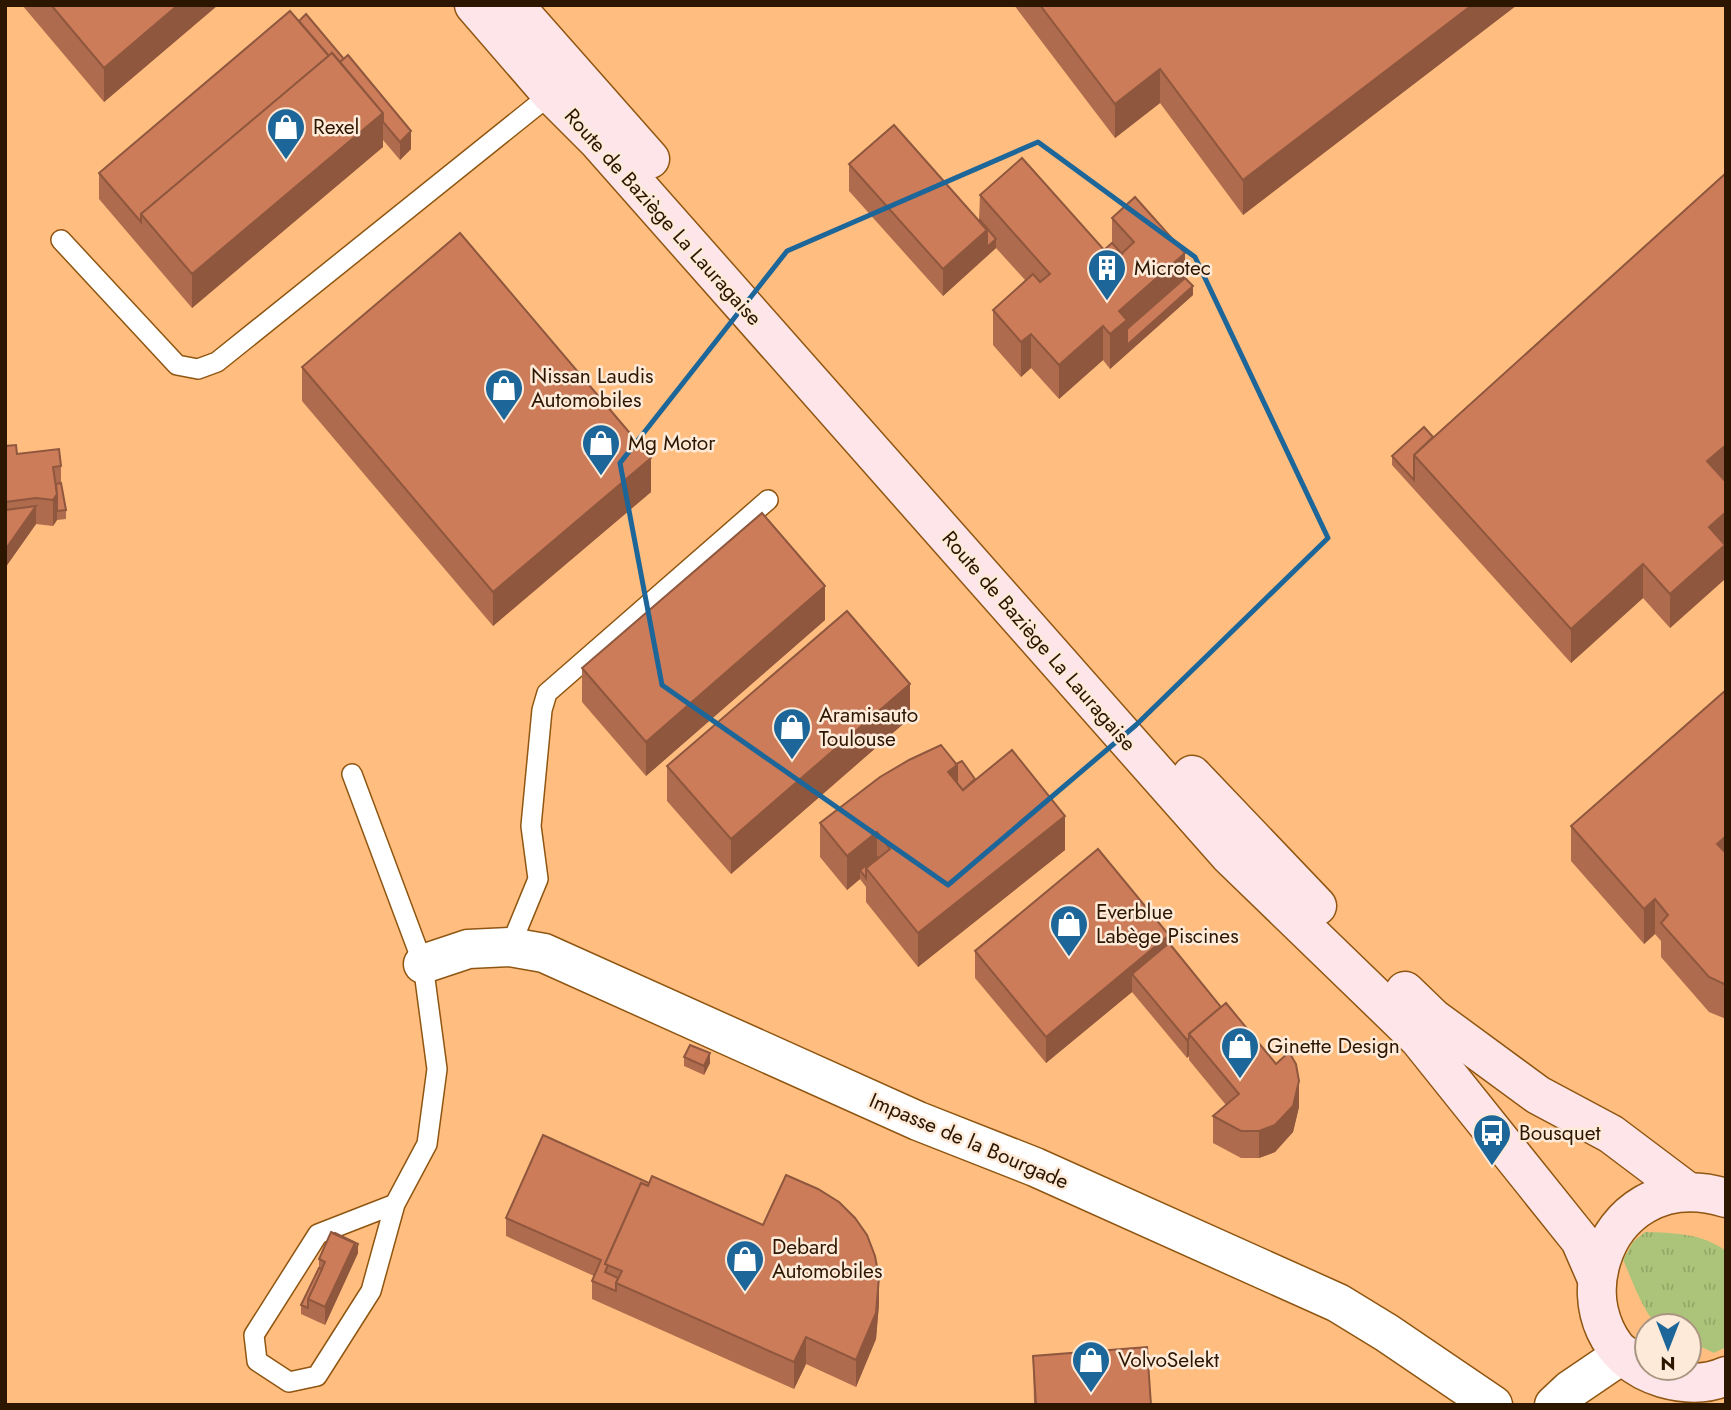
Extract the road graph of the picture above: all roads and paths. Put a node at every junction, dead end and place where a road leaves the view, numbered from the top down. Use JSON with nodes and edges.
{"nodes":[{"id":1,"x":474,"y":5,"type":"edge"},
{"id":2,"x":514,"y":5,"type":"edge"},
{"id":3,"x":551,"y":94,"type":"junction"},
{"id":4,"x":61,"y":240,"type":"dead end"},
{"id":5,"x":768,"y":500,"type":"dead end"},
{"id":6,"x":352,"y":774,"type":"dead end"},
{"id":7,"x":510,"y":947,"type":"junction"},
{"id":8,"x":423,"y":964,"type":"junction"},
{"id":9,"x":1688,"y":1192,"type":"junction"},
{"id":10,"x":1726,"y":1198,"type":"edge"},
{"id":11,"x":395,"y":1204,"type":"junction"},
{"id":12,"x":1597,"y":1279,"type":"junction"},
{"id":13,"x":1623,"y":1354,"type":"junction"},
{"id":14,"x":1719,"y":1387,"type":"edge"},
{"id":15,"x":1493,"y":1405,"type":"edge"},
{"id":16,"x":1553,"y":1405,"type":"edge"}],
"edges":[{"from":1,"to":3,"type":"main road","name":"Route de Baziège La Lauragaise"},
{"from":2,"to":9,"type":"main road","name":"Route de Baziège La Lauragaise"},
{"from":3,"to":4,"type":"lane"},
{"from":3,"to":12,"type":"main road","name":"Route de Baziège La Lauragaise"},
{"from":5,"to":7,"type":"lane"},
{"from":6,"to":8,"type":"lane"},
{"from":7,"to":8,"type":"street","name":"Impasse de la Bourgade"},
{"from":7,"to":15,"type":"street","name":"Impasse de la Bourgade"},
{"from":8,"to":11,"type":"lane"},
{"from":9,"to":10,"type":"main road"},
{"from":9,"to":12,"type":"main road"},
{"from":11,"to":11,"type":"lane"},
{"from":12,"to":13,"type":"main road"},
{"from":13,"to":14,"type":"main road"},
{"from":13,"to":16,"type":"street"}]}
